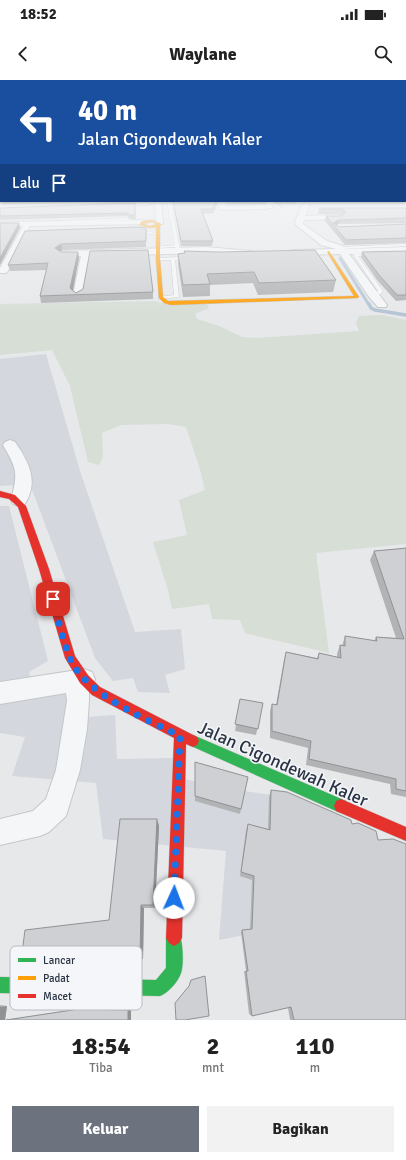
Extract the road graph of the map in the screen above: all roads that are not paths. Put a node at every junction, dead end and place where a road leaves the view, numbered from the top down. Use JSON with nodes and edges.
{"nodes":[{"id":1,"x":17,"y":228,"type":"edge"},
{"id":2,"x":57,"y":228,"type":"edge"},
{"id":3,"x":57,"y":228,"type":"edge"},
{"id":4,"x":151,"y":228,"type":"edge"},
{"id":5,"x":159,"y":228,"type":"edge"},
{"id":6,"x":174,"y":228,"type":"edge"},
{"id":7,"x":304,"y":228,"type":"edge"},
{"id":8,"x":26,"y":230,"type":"junction"},
{"id":9,"x":130,"y":231,"type":"edge"},
{"id":10,"x":392,"y":236,"type":"edge"},
{"id":11,"x":246,"y":243,"type":"dead end"},
{"id":12,"x":405,"y":247,"type":"edge"},
{"id":13,"x":178,"y":248,"type":"junction"},
{"id":14,"x":158,"y":253,"type":"junction"},
{"id":15,"x":340,"y":253,"type":"junction"},
{"id":16,"x":62,"y":254,"type":"edge"},
{"id":17,"x":86,"y":254,"type":"junction"},
{"id":18,"x":252,"y":254,"type":"junction"},
{"id":19,"x":287,"y":254,"type":"edge"},
{"id":20,"x":406,"y":254,"type":"edge"},
{"id":21,"x":198,"y":258,"type":"edge"},
{"id":22,"x":173,"y":259,"type":"junction"},
{"id":23,"x":3,"y":271,"type":"dead end"},
{"id":24,"x":78,"y":295,"type":"edge"},
{"id":25,"x":365,"y":296,"type":"junction"},
{"id":26,"x":161,"y":298,"type":"junction"},
{"id":27,"x":382,"y":305,"type":"dead end"},
{"id":28,"x":10,"y":445,"type":"dead end"},
{"id":29,"x":0,"y":494,"type":"edge"},
{"id":30,"x":19,"y":500,"type":"junction"},
{"id":31,"x":80,"y":680,"type":"junction"},
{"id":32,"x":0,"y":693,"type":"edge"},
{"id":33,"x":180,"y":736,"type":"junction"},
{"id":34,"x":0,"y":832,"type":"edge"},
{"id":35,"x":406,"y":834,"type":"edge"},
{"id":36,"x":0,"y":985,"type":"edge"},
{"id":37,"x":10,"y":985,"type":"edge"},
{"id":38,"x":142,"y":988,"type":"edge"}],
"edges":[{"from":1,"to":8,"type":"street"},
{"from":2,"to":8,"type":"street"},
{"from":3,"to":8,"type":"street"},
{"from":4,"to":9,"type":"lane"},
{"from":5,"to":14,"type":"street"},
{"from":6,"to":13,"type":"lane"},
{"from":7,"to":15,"type":"street"},
{"from":8,"to":23,"type":"street"},
{"from":10,"to":12,"type":"street"},
{"from":11,"to":18,"type":"street"},
{"from":12,"to":15,"type":"street"},
{"from":13,"to":14,"type":"street"},
{"from":13,"to":18,"type":"street"},
{"from":14,"to":17,"type":"street"},
{"from":14,"to":18,"type":"street"},
{"from":14,"to":22,"type":"lane"},
{"from":14,"to":26,"type":"street"},
{"from":15,"to":19,"type":"street"},
{"from":15,"to":20,"type":"lane"},
{"from":15,"to":25,"type":"street"},
{"from":15,"to":25,"type":"street"},
{"from":16,"to":17,"type":"street"},
{"from":17,"to":24,"type":"street"},
{"from":21,"to":22,"type":"lane"},
{"from":22,"to":26,"type":"lane"},
{"from":25,"to":26,"type":"street"},
{"from":25,"to":27,"type":"street"},
{"from":28,"to":30,"type":"street"},
{"from":29,"to":30,"type":"street"},
{"from":30,"to":31,"type":"street","name":"Jalan Cigondewah Kaler"},
{"from":31,"to":32,"type":"street"},
{"from":31,"to":33,"type":"street","name":"Jalan Cigondewah Kaler"},
{"from":31,"to":34,"type":"street"},
{"from":33,"to":35,"type":"street","name":"Jalan Cigondewah Kaler"},
{"from":33,"to":38,"type":"street"},
{"from":36,"to":37,"type":"street"}]}
